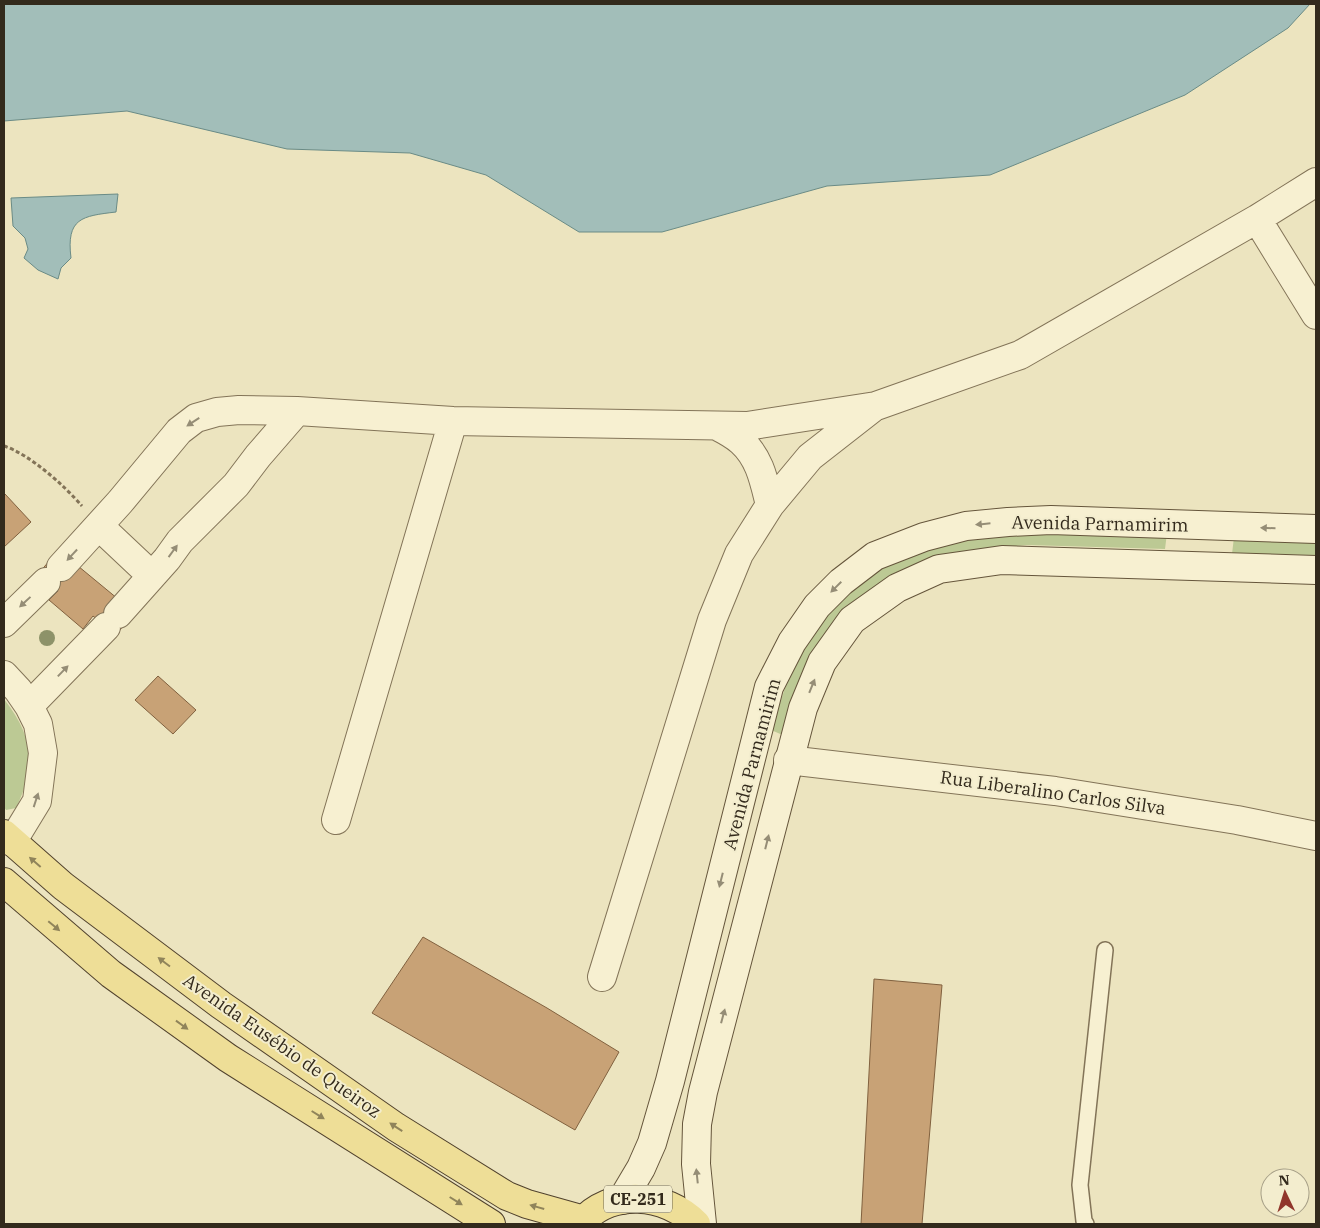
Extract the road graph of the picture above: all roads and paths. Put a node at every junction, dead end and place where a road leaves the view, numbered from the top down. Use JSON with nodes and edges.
{"nodes":[{"id":1,"x":1316,"y":182,"type":"edge"},
{"id":2,"x":1257,"y":219,"type":"junction"},
{"id":3,"x":1316,"y":315,"type":"edge"},
{"id":4,"x":876,"y":406,"type":"junction"},
{"id":5,"x":239,"y":410,"type":"junction"},
{"id":6,"x":298,"y":411,"type":"junction"},
{"id":7,"x":453,"y":421,"type":"junction"},
{"id":8,"x":717,"y":426,"type":"junction"},
{"id":9,"x":4,"y":446,"type":"edge"},
{"id":10,"x":258,"y":456,"type":"junction"},
{"id":11,"x":770,"y":505,"type":"junction"},
{"id":12,"x":1192,"y":525,"type":"junction"},
{"id":13,"x":99,"y":526,"type":"junction"},
{"id":14,"x":1316,"y":529,"type":"edge"},
{"id":15,"x":1192,"y":565,"type":"junction"},
{"id":16,"x":1316,"y":570,"type":"edge"},
{"id":17,"x":151,"y":575,"type":"junction"},
{"id":18,"x":4,"y":622,"type":"edge"},
{"id":19,"x":4,"y":676,"type":"edge"},
{"id":20,"x":29,"y":706,"type":"junction"},
{"id":21,"x":788,"y":760,"type":"junction"},
{"id":22,"x":336,"y":820,"type":"dead end"},
{"id":23,"x":1316,"y":836,"type":"edge"},
{"id":24,"x":8,"y":838,"type":"edge"},
{"id":25,"x":4,"y":883,"type":"edge"},
{"id":26,"x":706,"y":940,"type":"junction"},
{"id":27,"x":741,"y":946,"type":"junction"},
{"id":28,"x":1105,"y":950,"type":"dead end"},
{"id":29,"x":602,"y":977,"type":"dead end"},
{"id":30,"x":622,"y":1200,"type":"junction"},
{"id":31,"x":582,"y":1222,"type":"edge"},
{"id":32,"x":491,"y":1224,"type":"edge"},
{"id":33,"x":696,"y":1224,"type":"edge"},
{"id":34,"x":702,"y":1224,"type":"edge"},
{"id":35,"x":1086,"y":1224,"type":"edge"}],
"edges":[{"from":1,"to":2,"type":"street"},
{"from":2,"to":3,"type":"street"},
{"from":2,"to":4,"type":"street"},
{"from":4,"to":8,"type":"street"},
{"from":4,"to":11,"type":"street"},
{"from":5,"to":6,"type":"street"},
{"from":5,"to":10,"type":"street"},
{"from":5,"to":13,"type":"street","one_way":true},
{"from":6,"to":7,"type":"street"},
{"from":6,"to":10,"type":"street"},
{"from":7,"to":8,"type":"street"},
{"from":7,"to":22,"type":"street"},
{"from":8,"to":11,"type":"street"},
{"from":9,"to":13,"type":"path"},
{"from":17,"to":10,"type":"street","one_way":true},
{"from":11,"to":29,"type":"street"},
{"from":14,"to":12,"type":"street","name":"Avenida Parnamirim","one_way":true},
{"from":12,"to":15,"type":"street"},
{"from":12,"to":26,"type":"street","name":"Avenida Parnamirim","one_way":true},
{"from":13,"to":17,"type":"street"},
{"from":13,"to":18,"type":"street","one_way":true},
{"from":15,"to":16,"type":"street","name":"Avenida Parnamirim"},
{"from":21,"to":15,"type":"street","name":"Avenida Parnamirim","one_way":true},
{"from":20,"to":17,"type":"street","one_way":true},
{"from":19,"to":20,"type":"street"},
{"from":24,"to":20,"type":"street","one_way":true},
{"from":21,"to":23,"type":"street","name":"Rua Liberalino Carlos Silva"},
{"from":27,"to":21,"type":"street","name":"Avenida Parnamirim","one_way":true},
{"from":31,"to":24,"type":"main road","name":"Avenida Eusébio de Queiroz","one_way":true},
{"from":25,"to":32,"type":"main road","name":"Avenida Eusébio de Queiroz","one_way":true},
{"from":26,"to":27,"type":"street"},
{"from":26,"to":30,"type":"street","name":"Avenida Parnamirim"},
{"from":34,"to":27,"type":"street","name":"Avenida Parnamirim","one_way":true},
{"from":28,"to":35,"type":"lane"},
{"from":30,"to":31,"type":"main road","number":"CE-251"},
{"from":30,"to":33,"type":"main road","number":"CE-251"}]}
